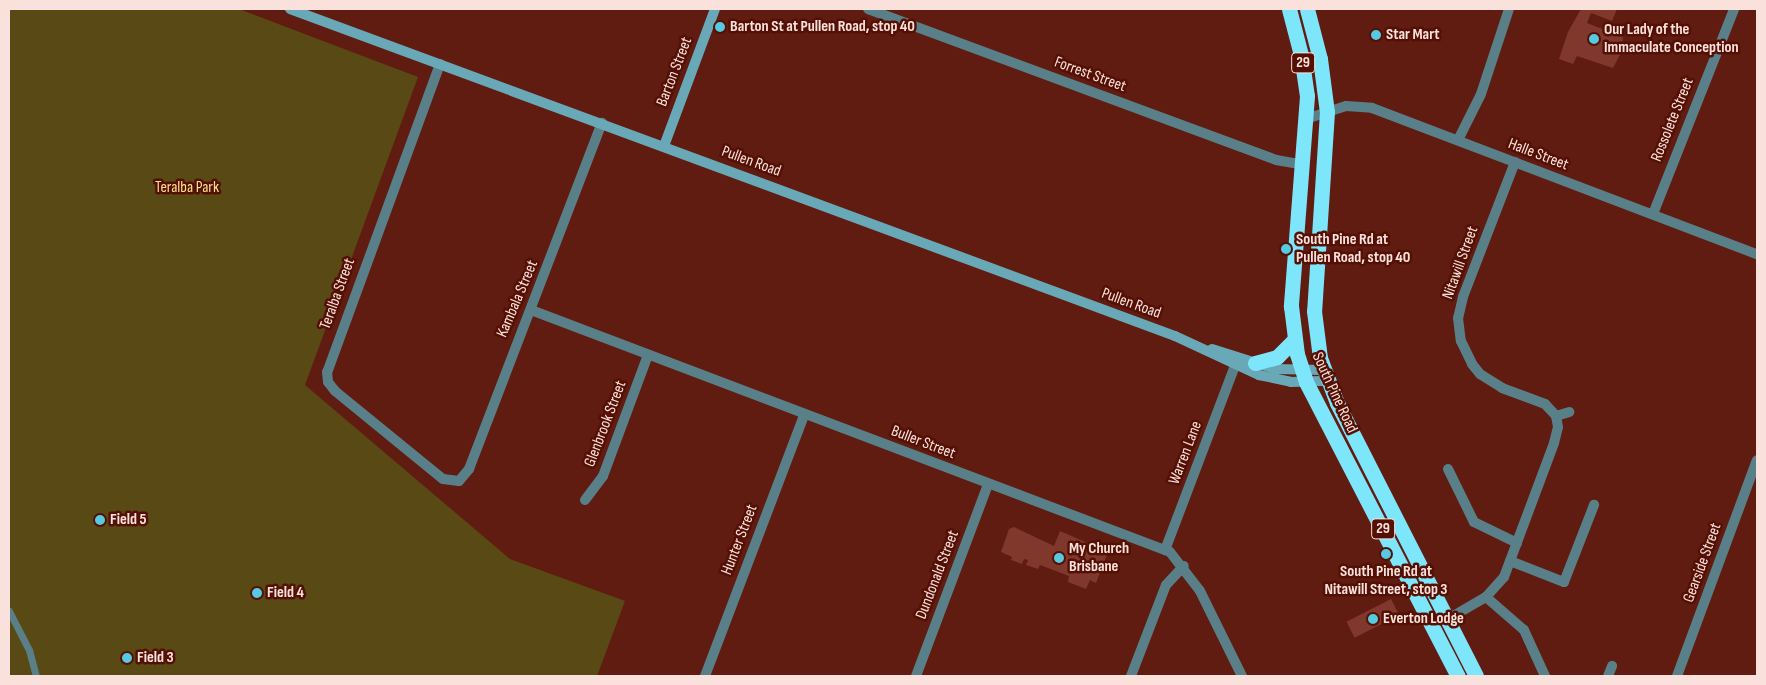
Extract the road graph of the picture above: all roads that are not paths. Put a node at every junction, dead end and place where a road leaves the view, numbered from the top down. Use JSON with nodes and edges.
{"nodes":[{"id":1,"x":290,"y":9,"type":"edge"},
{"id":2,"x":715,"y":9,"type":"edge"},
{"id":3,"x":868,"y":9,"type":"edge"},
{"id":4,"x":1288,"y":9,"type":"edge"},
{"id":5,"x":1306,"y":9,"type":"edge"},
{"id":6,"x":1509,"y":9,"type":"edge"},
{"id":7,"x":1734,"y":9,"type":"edge"},
{"id":8,"x":440,"y":64,"type":"junction"},
{"id":9,"x":1327,"y":112,"type":"junction"},
{"id":10,"x":1306,"y":119,"type":"junction"},
{"id":11,"x":602,"y":123,"type":"junction"},
{"id":12,"x":1458,"y":140,"type":"junction"},
{"id":13,"x":664,"y":146,"type":"junction"},
{"id":14,"x":1515,"y":162,"type":"junction"},
{"id":15,"x":1303,"y":164,"type":"junction"},
{"id":16,"x":1653,"y":214,"type":"junction"},
{"id":17,"x":1757,"y":254,"type":"edge"},
{"id":18,"x":531,"y":310,"type":"junction"},
{"id":19,"x":1294,"y":340,"type":"junction"},
{"id":20,"x":1201,"y":347,"type":"junction"},
{"id":21,"x":648,"y":355,"type":"junction"},
{"id":22,"x":1255,"y":363,"type":"junction"},
{"id":23,"x":1235,"y":366,"type":"junction"},
{"id":24,"x":1304,"y":376,"type":"junction"},
{"id":25,"x":1326,"y":376,"type":"junction"},
{"id":26,"x":1569,"y":412,"type":"dead end"},
{"id":27,"x":804,"y":415,"type":"junction"},
{"id":28,"x":1556,"y":416,"type":"junction"},
{"id":29,"x":1757,"y":460,"type":"edge"},
{"id":30,"x":1448,"y":469,"type":"dead end"},
{"id":31,"x":456,"y":481,"type":"joint"},
{"id":32,"x":988,"y":484,"type":"junction"},
{"id":33,"x":585,"y":500,"type":"dead end"},
{"id":34,"x":1594,"y":505,"type":"dead end"},
{"id":35,"x":1517,"y":543,"type":"junction"},
{"id":36,"x":1165,"y":550,"type":"junction"},
{"id":37,"x":1510,"y":561,"type":"junction"},
{"id":38,"x":1184,"y":566,"type":"junction"},
{"id":39,"x":1486,"y":597,"type":"junction"},
{"id":40,"x":9,"y":611,"type":"edge"},
{"id":41,"x":1448,"y":618,"type":"junction"},
{"id":42,"x":1612,"y":666,"type":"dead end"},
{"id":43,"x":36,"y":676,"type":"edge"},
{"id":44,"x":705,"y":676,"type":"edge"},
{"id":45,"x":916,"y":676,"type":"edge"},
{"id":46,"x":1131,"y":676,"type":"edge"},
{"id":47,"x":1242,"y":676,"type":"edge"},
{"id":48,"x":1458,"y":676,"type":"edge"},
{"id":49,"x":1476,"y":676,"type":"edge"},
{"id":50,"x":1545,"y":676,"type":"edge"},
{"id":51,"x":1608,"y":676,"type":"edge"},
{"id":52,"x":1677,"y":676,"type":"edge"}],
"edges":[{"from":1,"to":8,"type":"street","name":"Pullen Road"},
{"from":2,"to":13,"type":"street","name":"Barton Street"},
{"from":3,"to":15,"type":"street","name":"Forrest Street"},
{"from":4,"to":10,"type":"highway","name":"South Pine Road","number":"29"},
{"from":5,"to":9,"type":"highway","name":"South Pine Road","number":"29"},
{"from":6,"to":12,"type":"street"},
{"from":7,"to":16,"type":"street","name":"Rossolete Street"},
{"from":8,"to":11,"type":"street","name":"Pullen Road"},
{"from":8,"to":31,"type":"street","name":"Teralba Street"},
{"from":9,"to":10,"type":"street","name":"Halle Street"},
{"from":9,"to":12,"type":"street","name":"Halle Street"},
{"from":9,"to":25,"type":"highway","name":"South Pine Road","number":"29"},
{"from":10,"to":15,"type":"highway","name":"South Pine Road","number":"29"},
{"from":11,"to":13,"type":"street","name":"Pullen Road"},
{"from":11,"to":18,"type":"street","name":"Kambala Street"},
{"from":12,"to":14,"type":"street","name":"Halle Street"},
{"from":13,"to":20,"type":"street","name":"Pullen Road"},
{"from":14,"to":16,"type":"street","name":"Halle Street"},
{"from":14,"to":28,"type":"street","name":"Nitawill Street"},
{"from":15,"to":19,"type":"highway","name":"South Pine Road","number":"29"},
{"from":16,"to":17,"type":"street","name":"Halle Street"},
{"from":18,"to":21,"type":"street","name":"Buller Street"},
{"from":18,"to":31,"type":"street","name":"Kambala Street"},
{"from":19,"to":22,"type":"highway"},
{"from":19,"to":24,"type":"highway","name":"South Pine Road","number":"29"},
{"from":20,"to":22,"type":"street","name":"Pullen Road"},
{"from":20,"to":23,"type":"street","name":"Pullen Road"},
{"from":21,"to":27,"type":"street","name":"Buller Street"},
{"from":21,"to":33,"type":"street","name":"Glenbrook Street"},
{"from":22,"to":24,"type":"street","name":"Pullen Road"},
{"from":23,"to":24,"type":"street","name":"Pullen Road"},
{"from":23,"to":36,"type":"street","name":"Warren Lane"},
{"from":24,"to":25,"type":"street","name":"Pullen Road"},
{"from":24,"to":48,"type":"highway","name":"South Pine Road","number":"29"},
{"from":25,"to":41,"type":"highway","name":"South Pine Road","number":"29"},
{"from":26,"to":28,"type":"street"},
{"from":27,"to":32,"type":"street","name":"Buller Street"},
{"from":27,"to":44,"type":"street","name":"Hunter Street"},
{"from":28,"to":35,"type":"street"},
{"from":29,"to":52,"type":"street","name":"Gearside Street"},
{"from":30,"to":35,"type":"street"},
{"from":32,"to":36,"type":"street","name":"Buller Street"},
{"from":32,"to":45,"type":"street","name":"Dundonald Street"},
{"from":34,"to":37,"type":"street"},
{"from":35,"to":37,"type":"street"},
{"from":36,"to":38,"type":"street","name":"Buller Street"},
{"from":37,"to":39,"type":"street"},
{"from":38,"to":46,"type":"street"},
{"from":38,"to":47,"type":"street","name":"Buller Street"},
{"from":39,"to":41,"type":"street"},
{"from":39,"to":50,"type":"street"},
{"from":40,"to":43,"type":"lane"},
{"from":41,"to":49,"type":"highway","name":"South Pine Road","number":"29"},
{"from":42,"to":51,"type":"street"}]}
